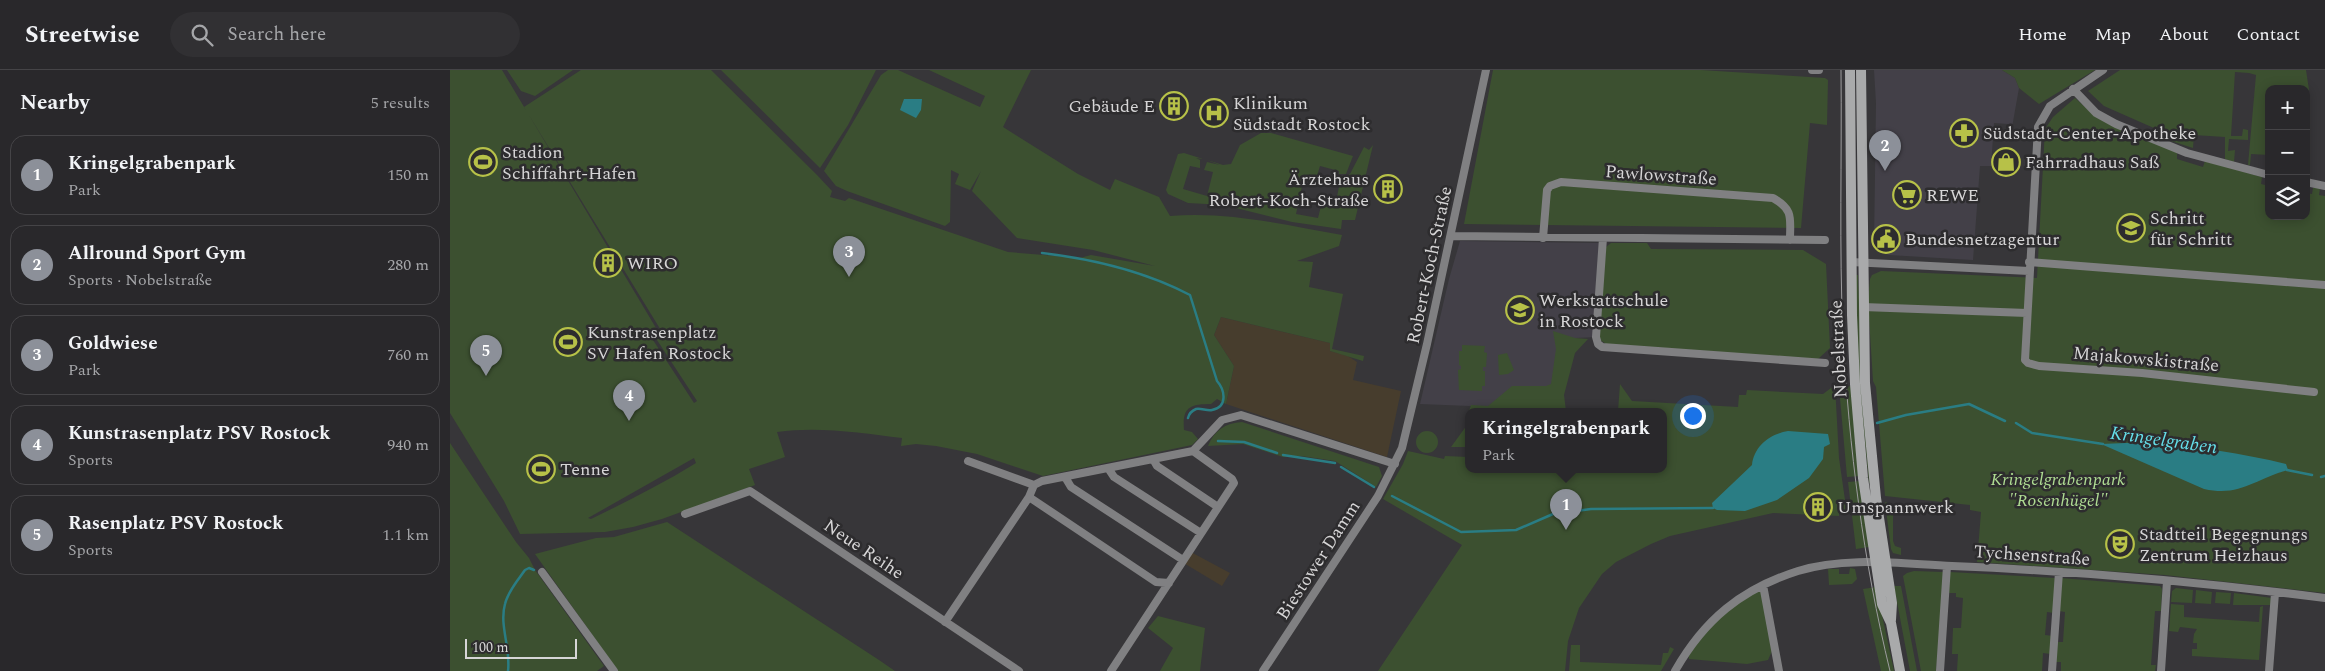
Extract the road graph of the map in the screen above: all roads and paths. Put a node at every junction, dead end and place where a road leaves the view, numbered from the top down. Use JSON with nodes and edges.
{"nodes":[{"id":1,"x":1486,"y":70,"type":"edge"},
{"id":2,"x":1812,"y":70,"type":"edge"},
{"id":3,"x":1819,"y":70,"type":"edge"},
{"id":4,"x":1850,"y":70,"type":"edge"},
{"id":5,"x":1861,"y":70,"type":"edge"},
{"id":6,"x":2102,"y":70,"type":"edge"},
{"id":7,"x":2074,"y":89,"type":"junction"},
{"id":8,"x":2265,"y":174,"type":"edge"},
{"id":9,"x":2310,"y":183,"type":"edge"},
{"id":10,"x":2325,"y":186,"type":"edge"},
{"id":11,"x":1451,"y":236,"type":"junction"},
{"id":12,"x":1543,"y":238,"type":"junction"},
{"id":13,"x":1603,"y":238,"type":"junction"},
{"id":14,"x":1790,"y":240,"type":"junction"},
{"id":15,"x":1825,"y":240,"type":"dead end"},
{"id":16,"x":1851,"y":262,"type":"junction"},
{"id":17,"x":2030,"y":262,"type":"junction"},
{"id":18,"x":1862,"y":263,"type":"junction"},
{"id":19,"x":2029,"y":272,"type":"junction"},
{"id":20,"x":2325,"y":285,"type":"edge"},
{"id":21,"x":1863,"y":307,"type":"junction"},
{"id":22,"x":2027,"y":313,"type":"junction"},
{"id":23,"x":1826,"y":362,"type":"dead end"},
{"id":24,"x":2314,"y":392,"type":"dead end"},
{"id":25,"x":1193,"y":451,"type":"junction"},
{"id":26,"x":1153,"y":459,"type":"junction"},
{"id":27,"x":968,"y":461,"type":"dead end"},
{"id":28,"x":1395,"y":464,"type":"junction"},
{"id":29,"x":1108,"y":468,"type":"junction"},
{"id":30,"x":1065,"y":477,"type":"junction"},
{"id":31,"x":1034,"y":485,"type":"junction"},
{"id":32,"x":1029,"y":497,"type":"junction"},
{"id":33,"x":1218,"y":507,"type":"junction"},
{"id":34,"x":685,"y":514,"type":"dead end"},
{"id":35,"x":1200,"y":533,"type":"junction"},
{"id":36,"x":1183,"y":560,"type":"junction"},
{"id":37,"x":1881,"y":563,"type":"junction"},
{"id":38,"x":1947,"y":566,"type":"junction"},
{"id":39,"x":542,"y":572,"type":"dead end"},
{"id":40,"x":2059,"y":572,"type":"junction"},
{"id":41,"x":2167,"y":581,"type":"junction"},
{"id":42,"x":1169,"y":583,"type":"junction"},
{"id":43,"x":1763,"y":585,"type":"junction"},
{"id":44,"x":2275,"y":595,"type":"junction"},
{"id":45,"x":2325,"y":598,"type":"edge"},
{"id":46,"x":945,"y":622,"type":"junction"},
{"id":47,"x":614,"y":671,"type":"edge"},
{"id":48,"x":1019,"y":671,"type":"edge"},
{"id":49,"x":1111,"y":671,"type":"edge"},
{"id":50,"x":1263,"y":671,"type":"edge"},
{"id":51,"x":1675,"y":671,"type":"edge"},
{"id":52,"x":1779,"y":671,"type":"edge"},
{"id":53,"x":1900,"y":671,"type":"edge"},
{"id":54,"x":1940,"y":671,"type":"edge"},
{"id":55,"x":2052,"y":671,"type":"edge"},
{"id":56,"x":2161,"y":671,"type":"edge"},
{"id":57,"x":2269,"y":671,"type":"edge"}],
"edges":[{"from":1,"to":11,"type":"street","name":"Robert-Koch-Straße"},
{"from":2,"to":3,"type":"street"},
{"from":4,"to":16,"type":"main road","name":"Nobelstraße"},
{"from":5,"to":18,"type":"main road","name":"Nobelstraße"},
{"from":6,"to":7,"type":"street","name":"Majakowskistraße"},
{"from":7,"to":8,"type":"street"},
{"from":7,"to":17,"type":"street","name":"Majakowskistraße"},
{"from":9,"to":10,"type":"street"},
{"from":11,"to":12,"type":"street"},
{"from":11,"to":28,"type":"street","name":"Robert-Koch-Straße"},
{"from":12,"to":13,"type":"street"},
{"from":12,"to":14,"type":"street","name":"Pawlowstraße"},
{"from":13,"to":14,"type":"street"},
{"from":13,"to":23,"type":"street","name":"Nobelstraße"},
{"from":14,"to":15,"type":"street"},
{"from":16,"to":18,"type":"street"},
{"from":16,"to":37,"type":"main road","name":"Nobelstraße"},
{"from":17,"to":19,"type":"street","name":"Majakowskistraße"},
{"from":17,"to":20,"type":"street"},
{"from":18,"to":19,"type":"street"},
{"from":18,"to":21,"type":"main road","name":"Nobelstraße"},
{"from":19,"to":22,"type":"street","name":"Majakowskistraße"},
{"from":21,"to":22,"type":"street"},
{"from":21,"to":37,"type":"main road","name":"Nobelstraße"},
{"from":22,"to":24,"type":"street","name":"Majakowskistraße"},
{"from":25,"to":26,"type":"street"},
{"from":25,"to":28,"type":"street"},
{"from":25,"to":33,"type":"street"},
{"from":26,"to":29,"type":"street"},
{"from":26,"to":33,"type":"street"},
{"from":27,"to":31,"type":"street"},
{"from":28,"to":50,"type":"street","name":"Biestower Damm"},
{"from":29,"to":30,"type":"street"},
{"from":29,"to":35,"type":"street"},
{"from":30,"to":31,"type":"street"},
{"from":30,"to":36,"type":"street"},
{"from":31,"to":32,"type":"street"},
{"from":32,"to":42,"type":"street"},
{"from":32,"to":46,"type":"street"},
{"from":33,"to":35,"type":"street"},
{"from":34,"to":46,"type":"street","name":"Neue Reihe"},
{"from":35,"to":36,"type":"street"},
{"from":36,"to":42,"type":"street"},
{"from":37,"to":38,"type":"street","name":"Tychsenstraße"},
{"from":37,"to":43,"type":"street","name":"Tychsenstraße"},
{"from":37,"to":53,"type":"main road","name":"Nobelstraße"},
{"from":38,"to":40,"type":"street","name":"Tychsenstraße"},
{"from":38,"to":54,"type":"street"},
{"from":39,"to":47,"type":"street"},
{"from":40,"to":41,"type":"street","name":"Tychsenstraße"},
{"from":40,"to":55,"type":"street"},
{"from":41,"to":44,"type":"street","name":"Tychsenstraße"},
{"from":41,"to":56,"type":"street"},
{"from":42,"to":49,"type":"street"},
{"from":43,"to":51,"type":"street","name":"Tychsenstraße"},
{"from":43,"to":52,"type":"street"},
{"from":44,"to":45,"type":"street","name":"Tychsenstraße"},
{"from":44,"to":57,"type":"street"},
{"from":46,"to":48,"type":"street","name":"Neue Reihe"}]}
